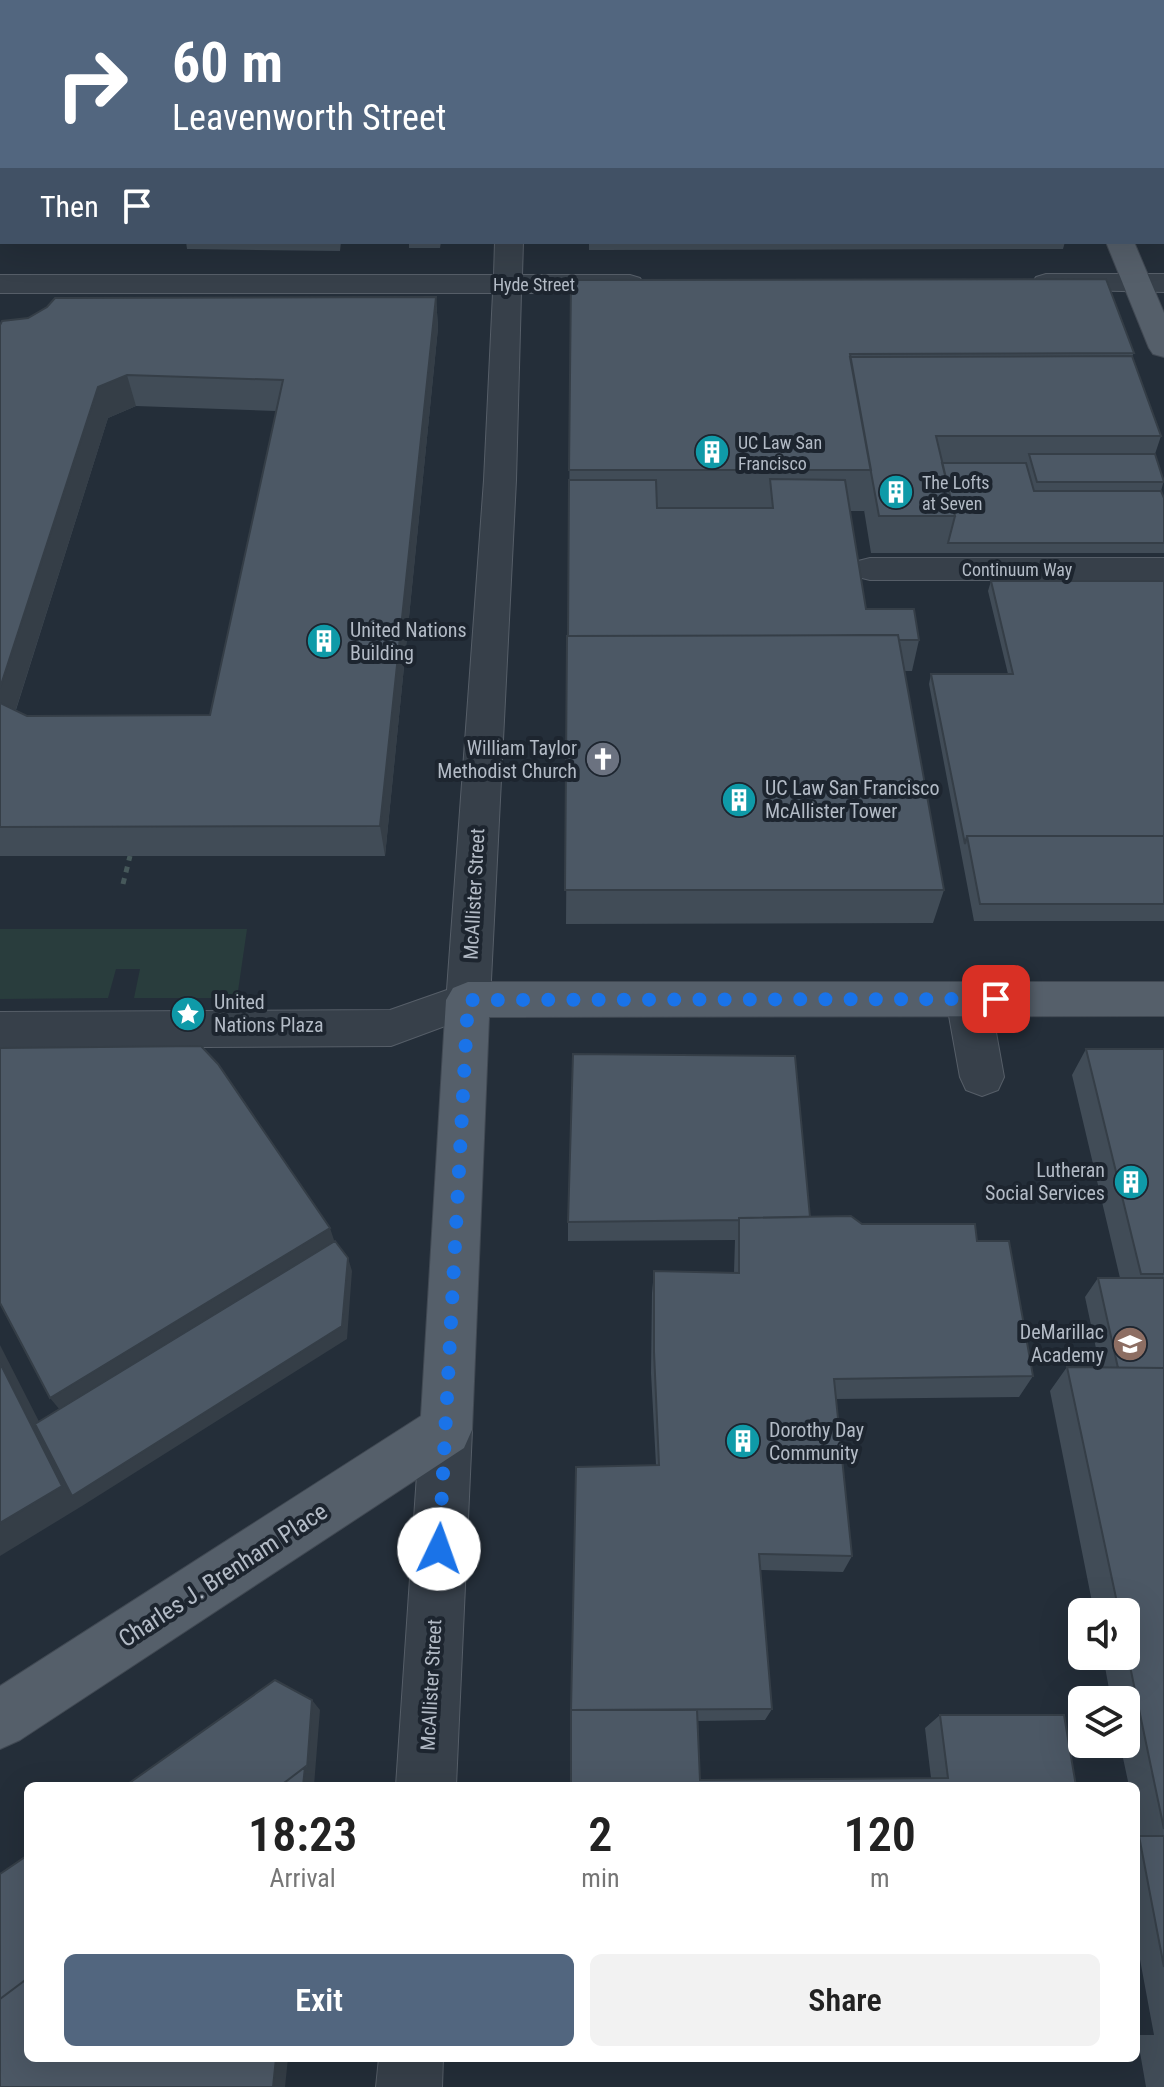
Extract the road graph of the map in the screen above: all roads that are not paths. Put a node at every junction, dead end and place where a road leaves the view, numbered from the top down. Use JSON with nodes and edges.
{"nodes":[{"id":1,"x":509,"y":244,"type":"edge"},
{"id":2,"x":1121,"y":244,"type":"edge"},
{"id":3,"x":1013,"y":283,"type":"edge"},
{"id":4,"x":1150,"y":283,"type":"edge"},
{"id":5,"x":0,"y":284,"type":"edge"},
{"id":6,"x":507,"y":284,"type":"junction"},
{"id":7,"x":652,"y":284,"type":"edge"},
{"id":8,"x":1164,"y":348,"type":"edge"},
{"id":9,"x":870,"y":569,"type":"dead end"},
{"id":10,"x":1164,"y":569,"type":"edge"},
{"id":11,"x":968,"y":999,"type":"junction"},
{"id":12,"x":1164,"y":999,"type":"edge"},
{"id":13,"x":468,"y":1000,"type":"junction"},
{"id":14,"x":0,"y":1030,"type":"edge"},
{"id":15,"x":982,"y":1077,"type":"dead end"},
{"id":16,"x":446,"y":1430,"type":"junction"},
{"id":17,"x":0,"y":1720,"type":"edge"},
{"id":18,"x":426,"y":1782,"type":"edge"},
{"id":19,"x":411,"y":2062,"type":"edge"},
{"id":20,"x":409,"y":2087,"type":"edge"}],
"edges":[{"from":1,"to":6,"type":"street","name":"McAllister Street"},
{"from":2,"to":4,"type":"main road"},
{"from":3,"to":4,"type":"street"},
{"from":4,"to":8,"type":"main road"},
{"from":5,"to":6,"type":"street","name":"Hyde Street"},
{"from":6,"to":7,"type":"street","name":"Hyde Street"},
{"from":6,"to":13,"type":"street","name":"McAllister Street"},
{"from":9,"to":10,"type":"street","name":"Continuum Way"},
{"from":11,"to":12,"type":"main road"},
{"from":11,"to":13,"type":"main road"},
{"from":11,"to":15,"type":"street"},
{"from":13,"to":14,"type":"street"},
{"from":13,"to":16,"type":"main road","name":"McAllister Street"},
{"from":16,"to":17,"type":"main road","name":"Charles J. Brenham Place"},
{"from":16,"to":18,"type":"street","name":"McAllister Street"},
{"from":19,"to":20,"type":"street"}]}
